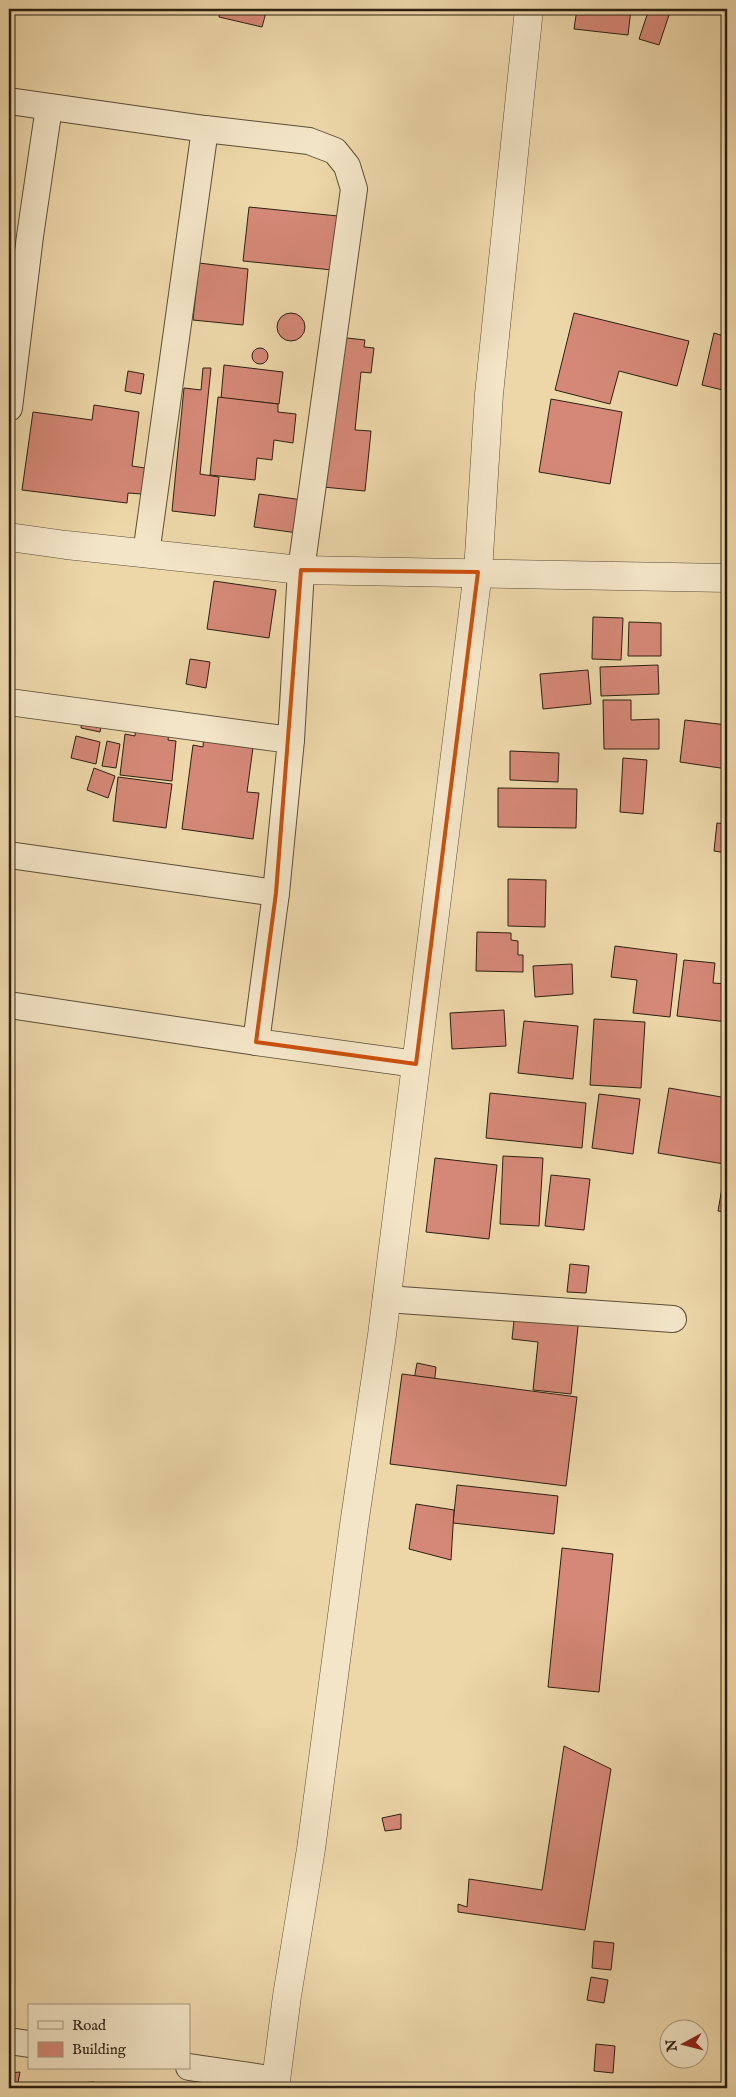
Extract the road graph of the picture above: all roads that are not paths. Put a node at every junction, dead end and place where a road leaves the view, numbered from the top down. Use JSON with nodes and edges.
{"nodes":[{"id":1,"x":529,"y":9,"type":"edge"},
{"id":2,"x":9,"y":101,"type":"edge"},
{"id":3,"x":49,"y":107,"type":"junction"},
{"id":4,"x":204,"y":129,"type":"junction"},
{"id":5,"x":19,"y":238,"type":"edge"},
{"id":6,"x":9,"y":408,"type":"edge"},
{"id":7,"x":9,"y":537,"type":"edge"},
{"id":8,"x":146,"y":554,"type":"junction"},
{"id":9,"x":301,"y":570,"type":"junction"},
{"id":10,"x":478,"y":572,"type":"junction"},
{"id":11,"x":727,"y":578,"type":"edge"},
{"id":12,"x":9,"y":702,"type":"edge"},
{"id":13,"x":291,"y":740,"type":"junction"},
{"id":14,"x":9,"y":855,"type":"edge"},
{"id":15,"x":276,"y":893,"type":"junction"},
{"id":16,"x":9,"y":1005,"type":"edge"},
{"id":17,"x":256,"y":1042,"type":"junction"},
{"id":18,"x":416,"y":1064,"type":"junction"},
{"id":19,"x":386,"y":1299,"type":"junction"},
{"id":20,"x":673,"y":1319,"type":"dead end"},
{"id":21,"x":9,"y":2041,"type":"edge"},
{"id":22,"x":28,"y":2044,"type":"edge"},
{"id":23,"x":190,"y":2067,"type":"edge"},
{"id":24,"x":275,"y":2084,"type":"edge"}],
"edges":[{"from":1,"to":10,"type":"street"},
{"from":2,"to":3,"type":"street"},
{"from":3,"to":4,"type":"street"},
{"from":3,"to":5,"type":"street"},
{"from":4,"to":8,"type":"street"},
{"from":4,"to":9,"type":"street"},
{"from":5,"to":6,"type":"street"},
{"from":7,"to":8,"type":"street"},
{"from":8,"to":9,"type":"street"},
{"from":9,"to":10,"type":"street"},
{"from":9,"to":13,"type":"street"},
{"from":10,"to":11,"type":"street"},
{"from":10,"to":18,"type":"street"},
{"from":12,"to":13,"type":"street"},
{"from":13,"to":15,"type":"street"},
{"from":14,"to":15,"type":"street"},
{"from":15,"to":17,"type":"street"},
{"from":16,"to":17,"type":"street"},
{"from":17,"to":18,"type":"street"},
{"from":18,"to":19,"type":"street"},
{"from":19,"to":20,"type":"street"},
{"from":19,"to":24,"type":"street"},
{"from":21,"to":22,"type":"street"},
{"from":23,"to":24,"type":"street"}]}
